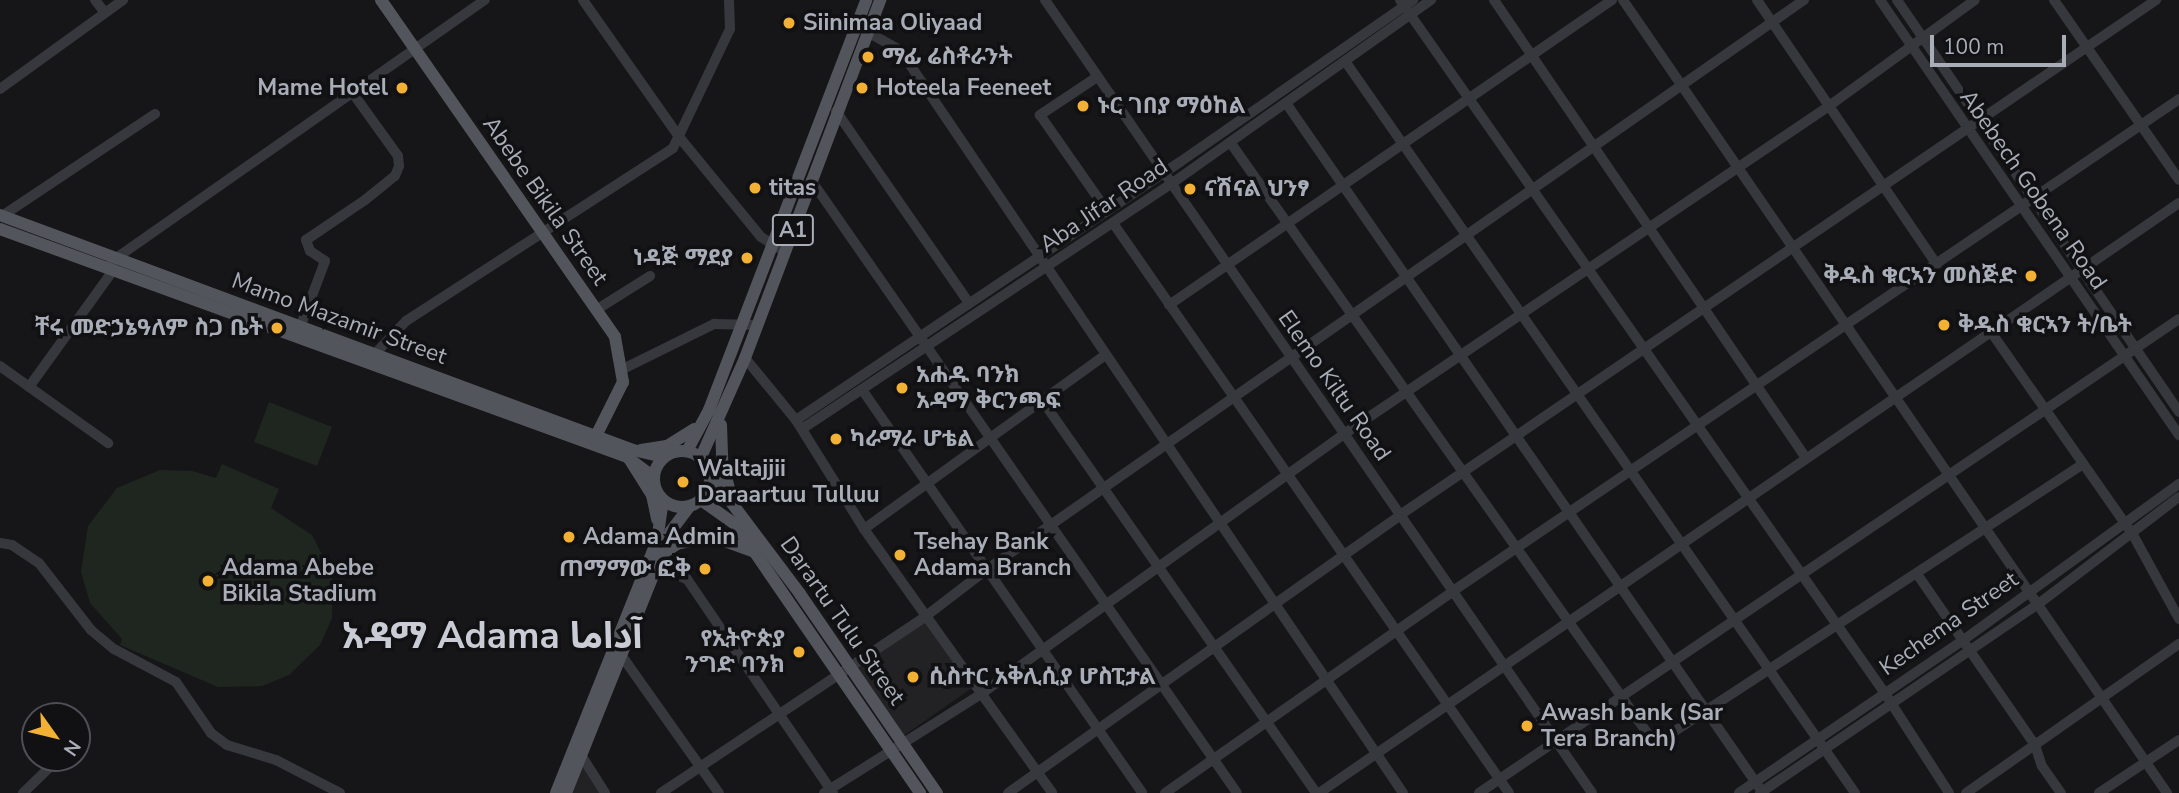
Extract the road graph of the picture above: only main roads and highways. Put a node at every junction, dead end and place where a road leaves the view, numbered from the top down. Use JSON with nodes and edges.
{"nodes":[{"id":1,"x":381,"y":0,"type":"edge"},
{"id":2,"x":866,"y":0,"type":"edge"},
{"id":3,"x":880,"y":0,"type":"edge"},
{"id":4,"x":862,"y":29,"type":"junction"},
{"id":5,"x":1,"y":220,"type":"edge"},
{"id":6,"x":779,"y":250,"type":"junction"},
{"id":7,"x":721,"y":418,"type":"junction"},
{"id":8,"x":705,"y":419,"type":"junction"},
{"id":9,"x":579,"y":435,"type":"junction"},
{"id":10,"x":596,"y":436,"type":"junction"},
{"id":11,"x":687,"y":451,"type":"junction"},
{"id":12,"x":630,"y":454,"type":"junction"},
{"id":13,"x":664,"y":457,"type":"junction"},
{"id":14,"x":701,"y":457,"type":"junction"},
{"id":15,"x":710,"y":474,"type":"junction"},
{"id":16,"x":654,"y":477,"type":"junction"},
{"id":17,"x":663,"y":500,"type":"junction"},
{"id":18,"x":695,"y":503,"type":"junction"},
{"id":19,"x":753,"y":532,"type":"junction"},
{"id":20,"x":660,"y":533,"type":"junction"},
{"id":21,"x":755,"y":553,"type":"junction"},
{"id":22,"x":659,"y":560,"type":"junction"},
{"id":23,"x":616,"y":651,"type":"junction"},
{"id":24,"x":844,"y":670,"type":"junction"},
{"id":25,"x":896,"y":745,"type":"junction"},
{"id":26,"x":556,"y":793,"type":"edge"},
{"id":27,"x":566,"y":793,"type":"edge"},
{"id":28,"x":920,"y":793,"type":"edge"},
{"id":29,"x":937,"y":793,"type":"edge"}],
"edges":[{"from":1,"to":10,"type":"main road","name":"Abebe Bikila Street"},
{"from":2,"to":4,"type":"main road","number":"A1"},
{"from":3,"to":4,"type":"main road","number":"A1"},
{"from":4,"to":6,"type":"main road","number":"A1"},
{"from":4,"to":6,"type":"main road","number":"A1"},
{"from":5,"to":9,"type":"main road","name":"Mamo Mazamir Street"},
{"from":6,"to":7,"type":"main road","number":"A1"},
{"from":6,"to":8,"type":"main road","number":"A1"},
{"from":7,"to":14,"type":"main road","number":"A1"},
{"from":7,"to":19,"type":"main road"},
{"from":8,"to":11,"type":"main road","number":"A1"},
{"from":8,"to":12,"type":"main road"},
{"from":9,"to":10,"type":"main road","name":"Mamo Mazamir Street"},
{"from":9,"to":12,"type":"main road","name":"Mamo Mazamir Street"},
{"from":10,"to":12,"type":"main road","name":"Mamo Mazamir Street"},
{"from":11,"to":13,"type":"main road"},
{"from":11,"to":14,"type":"main road"},
{"from":12,"to":13,"type":"main road","name":"Mamo Mazamir Street"},
{"from":12,"to":16,"type":"main road","name":"Mamo Mazamir Street"},
{"from":12,"to":20,"type":"main road"},
{"from":13,"to":16,"type":"main road"},
{"from":14,"to":15,"type":"main road"},
{"from":15,"to":18,"type":"main road"},
{"from":15,"to":19,"type":"main road","name":"Darartu Tulu Street"},
{"from":16,"to":17,"type":"main road"},
{"from":17,"to":18,"type":"main road"},
{"from":17,"to":20,"type":"main road"},
{"from":18,"to":21,"type":"main road","name":"Darartu Tulu Street"},
{"from":18,"to":22,"type":"main road"},
{"from":19,"to":24,"type":"main road","name":"Darartu Tulu Street"},
{"from":20,"to":23,"type":"main road"},
{"from":21,"to":22,"type":"main road"},
{"from":21,"to":24,"type":"main road","name":"Darartu Tulu Street"},
{"from":22,"to":23,"type":"main road"},
{"from":23,"to":26,"type":"main road"},
{"from":23,"to":27,"type":"main road"},
{"from":24,"to":25,"type":"main road","name":"Darartu Tulu Street"},
{"from":25,"to":28,"type":"main road","name":"Darartu Tulu Street"},
{"from":25,"to":29,"type":"main road","name":"Darartu Tulu Street"}]}
